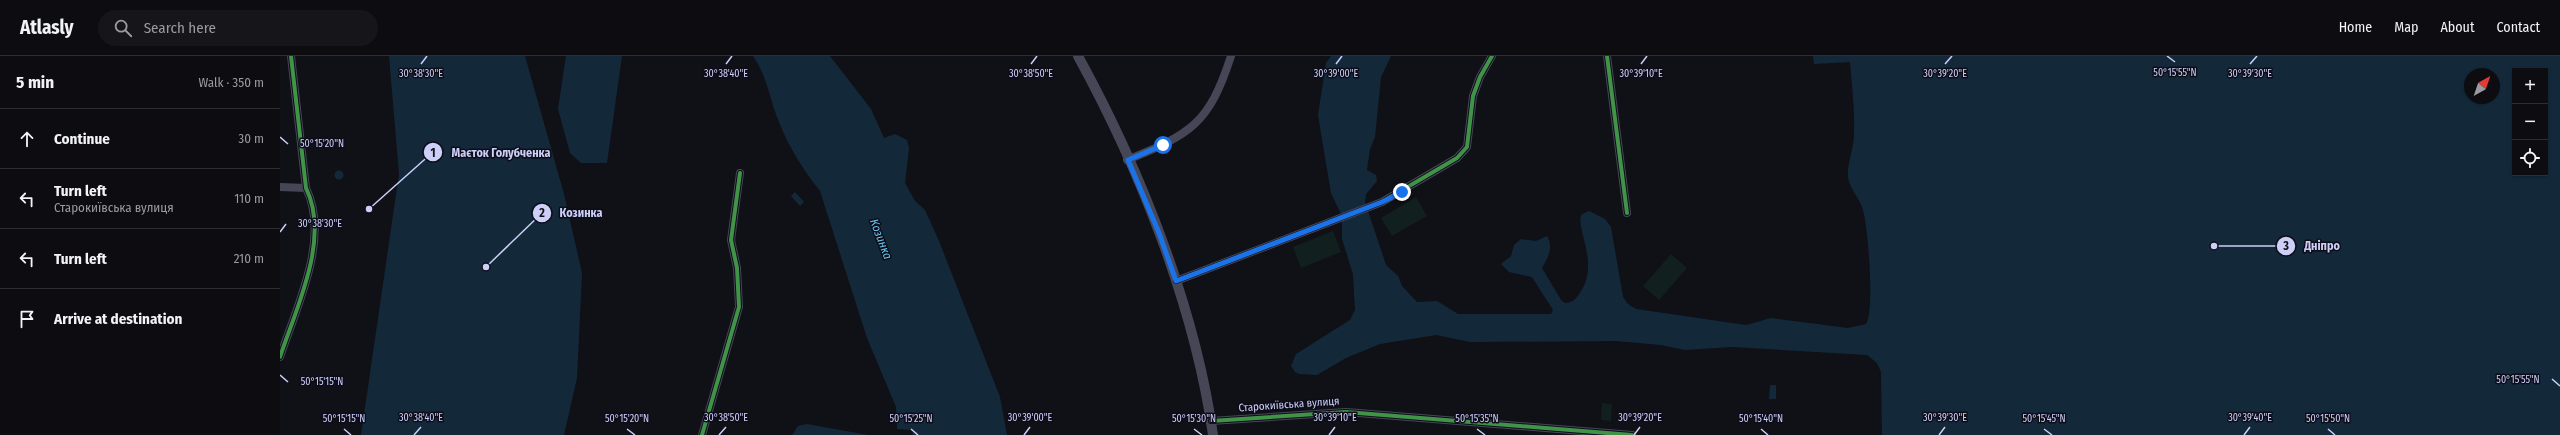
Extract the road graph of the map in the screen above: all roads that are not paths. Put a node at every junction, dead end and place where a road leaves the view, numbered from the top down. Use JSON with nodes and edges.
{"nodes":[{"id":1,"x":290,"y":56,"type":"edge"},
{"id":2,"x":1078,"y":56,"type":"edge"},
{"id":3,"x":1231,"y":56,"type":"edge"},
{"id":4,"x":1492,"y":56,"type":"edge"},
{"id":5,"x":1606,"y":56,"type":"edge"},
{"id":6,"x":1128,"y":160,"type":"junction"},
{"id":7,"x":740,"y":173,"type":"dead end"},
{"id":8,"x":280,"y":187,"type":"edge"},
{"id":9,"x":306,"y":188,"type":"junction"},
{"id":10,"x":1627,"y":213,"type":"dead end"},
{"id":11,"x":1176,"y":281,"type":"junction"},
{"id":12,"x":280,"y":357,"type":"edge"},
{"id":13,"x":1211,"y":421,"type":"junction"},
{"id":14,"x":702,"y":435,"type":"edge"},
{"id":15,"x":1213,"y":435,"type":"edge"},
{"id":16,"x":1632,"y":435,"type":"edge"}],
"edges":[{"from":1,"to":9,"type":"street"},
{"from":2,"to":6,"type":"street"},
{"from":3,"to":6,"type":"street"},
{"from":4,"to":11,"type":"street"},
{"from":5,"to":10,"type":"street"},
{"from":6,"to":11,"type":"street"},
{"from":7,"to":14,"type":"street"},
{"from":8,"to":9,"type":"street"},
{"from":9,"to":12,"type":"street"},
{"from":11,"to":13,"type":"street"},
{"from":13,"to":15,"type":"street"},
{"from":13,"to":16,"type":"street","name":"Старокиївська вулиця"}]}
